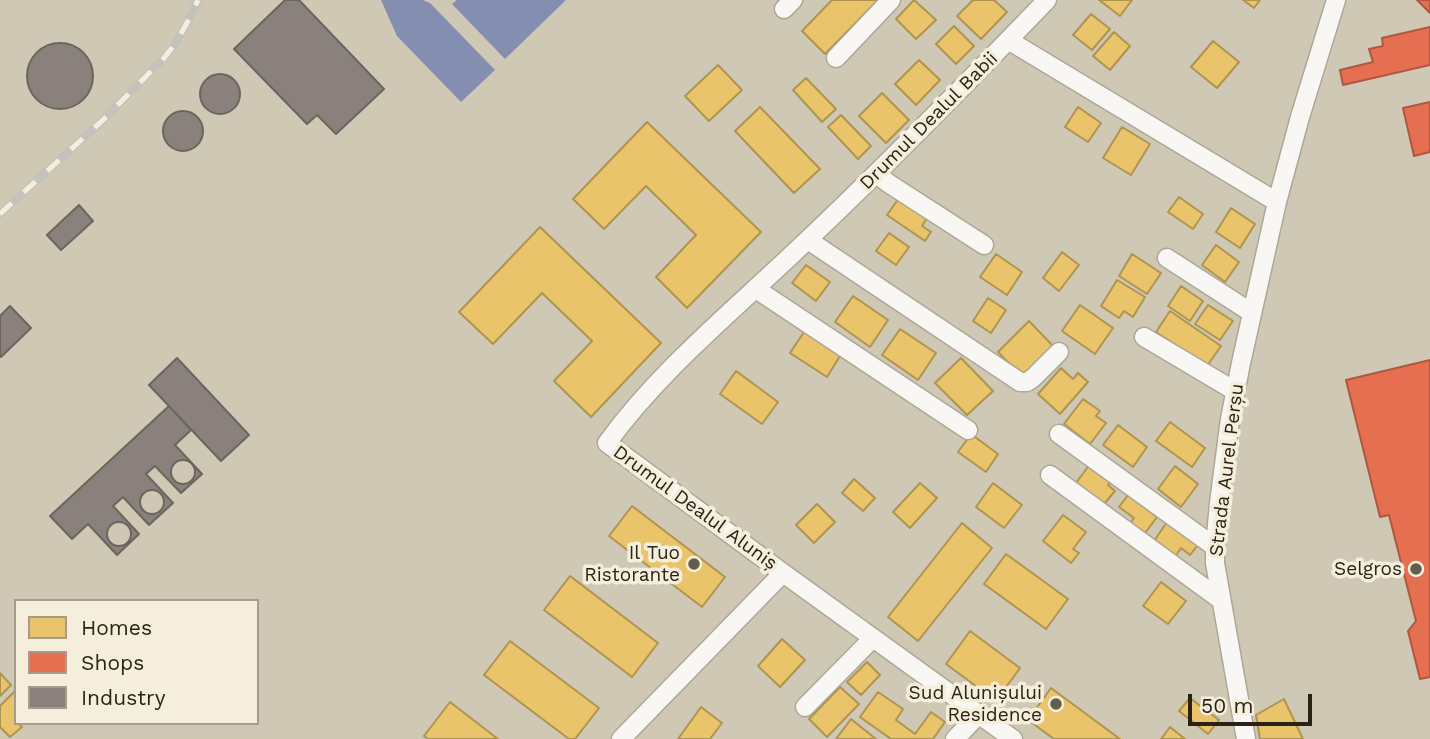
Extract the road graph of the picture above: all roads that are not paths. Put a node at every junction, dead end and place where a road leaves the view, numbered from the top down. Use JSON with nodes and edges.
{"nodes":[{"id":1,"x":891,"y":0,"type":"edge"},
{"id":2,"x":1048,"y":0,"type":"edge"},
{"id":3,"x":1336,"y":0,"type":"edge"},
{"id":4,"x":1008,"y":40,"type":"junction"},
{"id":5,"x":836,"y":58,"type":"dead end"},
{"id":6,"x":877,"y":174,"type":"junction"},
{"id":7,"x":1277,"y":202,"type":"junction"},
{"id":8,"x":808,"y":240,"type":"junction"},
{"id":9,"x":984,"y":246,"type":"dead end"},
{"id":10,"x":1167,"y":258,"type":"dead end"},
{"id":11,"x":756,"y":289,"type":"junction"},
{"id":12,"x":1252,"y":313,"type":"junction"},
{"id":13,"x":1144,"y":337,"type":"dead end"},
{"id":14,"x":1059,"y":352,"type":"dead end"},
{"id":15,"x":1235,"y":391,"type":"junction"},
{"id":16,"x":968,"y":430,"type":"dead end"},
{"id":17,"x":1059,"y":434,"type":"dead end"},
{"id":18,"x":607,"y":443,"type":"joint"},
{"id":19,"x":1050,"y":475,"type":"dead end"},
{"id":20,"x":1215,"y":547,"type":"junction"},
{"id":21,"x":783,"y":573,"type":"junction"},
{"id":22,"x":1221,"y":600,"type":"junction"},
{"id":23,"x":873,"y":638,"type":"junction"},
{"id":24,"x":805,"y":708,"type":"dead end"},
{"id":25,"x":979,"y":714,"type":"junction"},
{"id":26,"x":621,"y":739,"type":"edge"},
{"id":27,"x":955,"y":739,"type":"edge"},
{"id":28,"x":1013,"y":739,"type":"edge"},
{"id":29,"x":1246,"y":739,"type":"edge"}],
"edges":[{"from":1,"to":5,"type":"street"},
{"from":2,"to":4,"type":"street","name":"Drumul Dealul Babii"},
{"from":3,"to":7,"type":"street","name":"Strada Aurel Perșu"},
{"from":4,"to":6,"type":"street","name":"Drumul Dealul Babii"},
{"from":4,"to":7,"type":"street"},
{"from":6,"to":8,"type":"street","name":"Drumul Dealul Babii"},
{"from":6,"to":9,"type":"street"},
{"from":7,"to":12,"type":"street","name":"Strada Aurel Perșu"},
{"from":8,"to":11,"type":"street","name":"Drumul Dealul Babii"},
{"from":8,"to":14,"type":"street"},
{"from":10,"to":12,"type":"street"},
{"from":11,"to":16,"type":"street"},
{"from":11,"to":18,"type":"street","name":"Drumul Dealul Babii"},
{"from":12,"to":15,"type":"street","name":"Strada Aurel Perșu"},
{"from":13,"to":15,"type":"street"},
{"from":15,"to":20,"type":"street","name":"Strada Aurel Perșu"},
{"from":17,"to":20,"type":"street"},
{"from":18,"to":21,"type":"street","name":"Drumul Dealul Aluniș"},
{"from":19,"to":22,"type":"street"},
{"from":20,"to":22,"type":"street","name":"Strada Aurel Perșu"},
{"from":21,"to":23,"type":"street","name":"Drumul Dealul Aluniș"},
{"from":21,"to":26,"type":"street","name":"Drumul Dealul Aluniș"},
{"from":22,"to":29,"type":"street","name":"Strada Aurel Perșu"},
{"from":23,"to":24,"type":"street"},
{"from":23,"to":25,"type":"street","name":"Drumul Dealul Aluniș"},
{"from":25,"to":27,"type":"street"},
{"from":25,"to":28,"type":"street","name":"Drumul Dealul Aluniș"}]}
